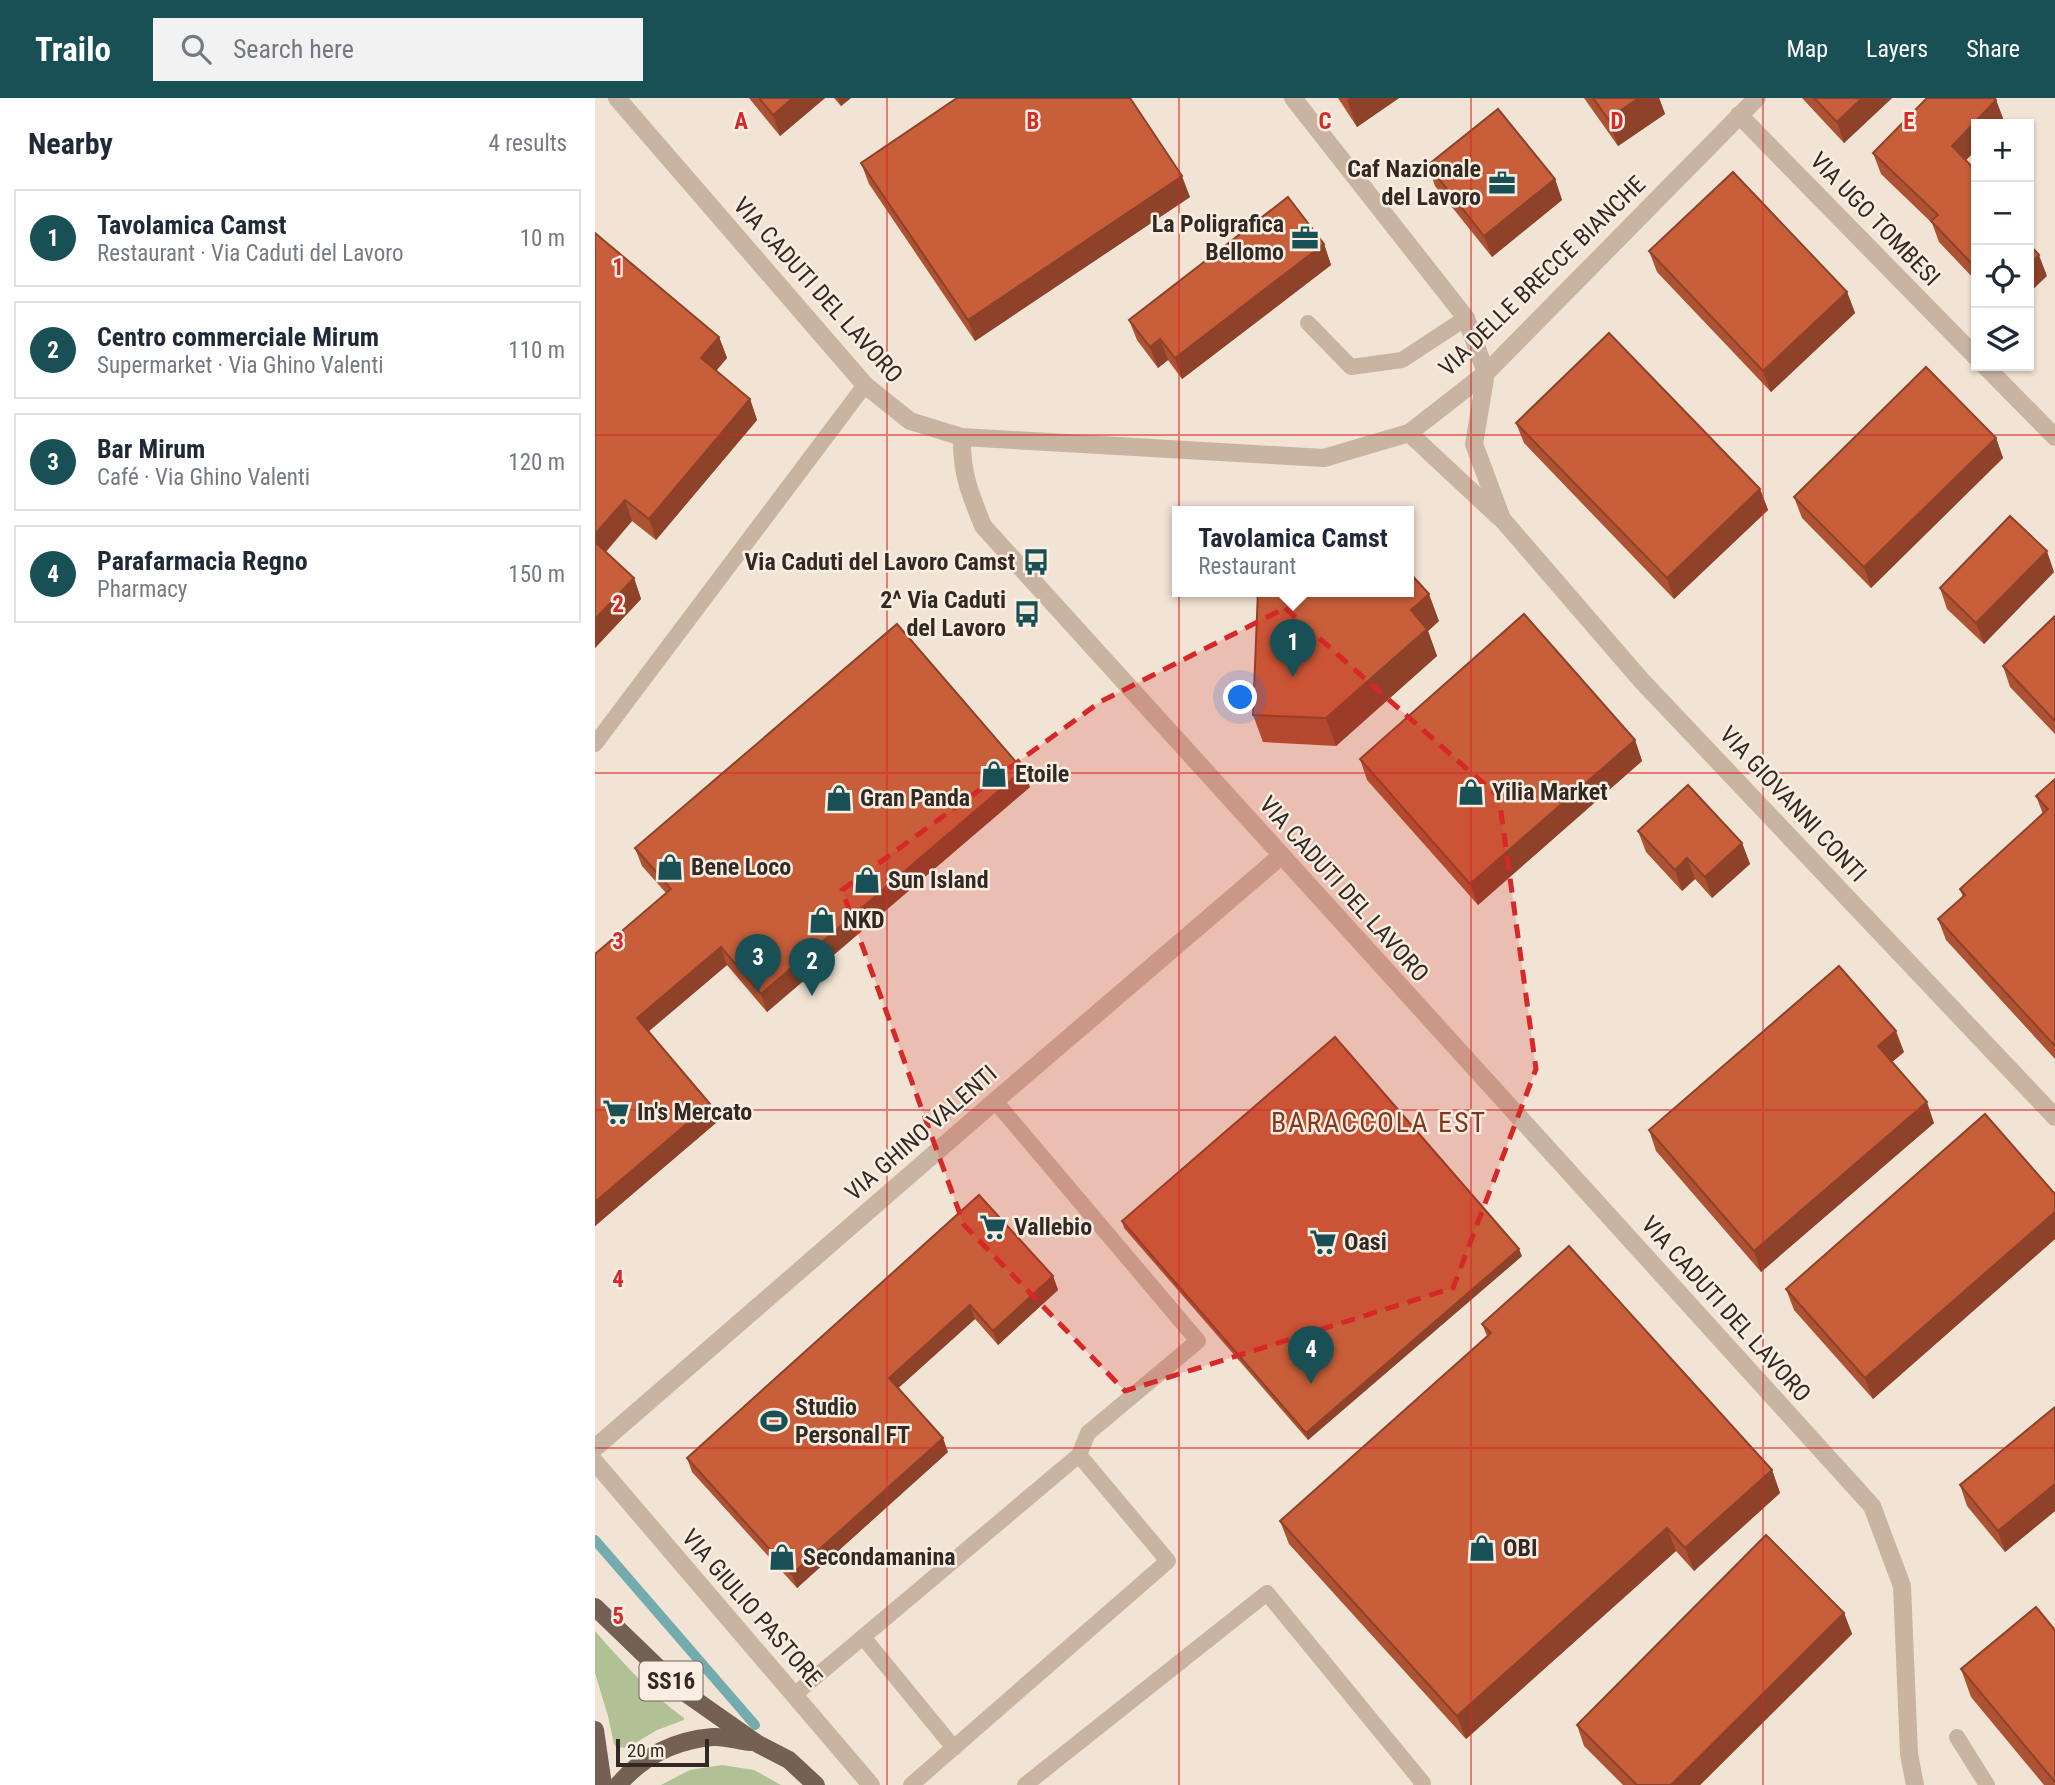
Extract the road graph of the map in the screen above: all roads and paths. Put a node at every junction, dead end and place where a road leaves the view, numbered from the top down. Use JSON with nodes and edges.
{"nodes":[{"id":1,"x":617,"y":98,"type":"edge"},
{"id":2,"x":1293,"y":98,"type":"edge"},
{"id":3,"x":1757,"y":98,"type":"edge"},
{"id":4,"x":1739,"y":116,"type":"junction"},
{"id":5,"x":1466,"y":318,"type":"junction"},
{"id":6,"x":1308,"y":323,"type":"dead end"},
{"id":7,"x":1971,"y":352,"type":"edge"},
{"id":8,"x":1990,"y":371,"type":"edge"},
{"id":9,"x":1486,"y":373,"type":"junction"},
{"id":10,"x":865,"y":386,"type":"junction"},
{"id":11,"x":1409,"y":433,"type":"junction"},
{"id":12,"x":962,"y":437,"type":"junction"},
{"id":13,"x":2055,"y":438,"type":"edge"},
{"id":14,"x":1502,"y":519,"type":"junction"},
{"id":15,"x":595,"y":744,"type":"edge"},
{"id":16,"x":1281,"y":856,"type":"junction"},
{"id":17,"x":995,"y":1101,"type":"junction"},
{"id":18,"x":2055,"y":1116,"type":"edge"},
{"id":19,"x":595,"y":1448,"type":"edge"},
{"id":20,"x":1079,"y":1455,"type":"junction"},
{"id":21,"x":595,"y":1462,"type":"edge"},
{"id":22,"x":595,"y":1607,"type":"edge"},
{"id":23,"x":863,"y":1637,"type":"junction"},
{"id":24,"x":794,"y":1695,"type":"junction"},
{"id":25,"x":595,"y":1730,"type":"edge"},
{"id":26,"x":1957,"y":1737,"type":"dead end"},
{"id":27,"x":758,"y":1744,"type":"junction"},
{"id":28,"x":954,"y":1748,"type":"junction"},
{"id":29,"x":603,"y":1785,"type":"edge"},
{"id":30,"x":618,"y":1785,"type":"edge"},
{"id":31,"x":816,"y":1785,"type":"edge"},
{"id":32,"x":871,"y":1785,"type":"edge"},
{"id":33,"x":911,"y":1785,"type":"edge"},
{"id":34,"x":1025,"y":1785,"type":"edge"},
{"id":35,"x":1421,"y":1785,"type":"edge"},
{"id":36,"x":1915,"y":1785,"type":"edge"},
{"id":37,"x":1986,"y":1785,"type":"edge"}],
"edges":[{"from":1,"to":10,"type":"street","name":"VIA CADUTI DEL LAVORO"},
{"from":2,"to":5,"type":"street"},
{"from":3,"to":4,"type":"street","name":"VIA DELLE BRECCE BIANCHE"},
{"from":4,"to":7,"type":"street","name":"VIA UGO TOMBESI"},
{"from":4,"to":9,"type":"street","name":"VIA DELLE BRECCE BIANCHE"},
{"from":5,"to":6,"type":"lane"},
{"from":5,"to":9,"type":"street"},
{"from":8,"to":13,"type":"street"},
{"from":9,"to":11,"type":"street","name":"VIA DELLE BRECCE BIANCHE"},
{"from":9,"to":14,"type":"street","name":"VIA GIOVANNI CONTI"},
{"from":10,"to":12,"type":"street","name":"VIA CADUTI DEL LAVORO"},
{"from":10,"to":15,"type":"lane"},
{"from":11,"to":12,"type":"street","name":"VIA DELLE BRECCE BIANCHE"},
{"from":11,"to":14,"type":"street","name":"VIA GIOVANNI CONTI"},
{"from":12,"to":16,"type":"street","name":"VIA CADUTI DEL LAVORO"},
{"from":14,"to":18,"type":"street","name":"VIA GIOVANNI CONTI"},
{"from":16,"to":17,"type":"street","name":"VIA GHINO VALENTI"},
{"from":16,"to":36,"type":"street","name":"VIA CADUTI DEL LAVORO"},
{"from":17,"to":19,"type":"street","name":"VIA GHINO VALENTI"},
{"from":17,"to":20,"type":"lane"},
{"from":20,"to":23,"type":"lane"},
{"from":20,"to":28,"type":"lane"},
{"from":21,"to":24,"type":"street","name":"VIA GIULIO PASTORE"},
{"from":22,"to":27,"type":"main road","number":"SS16"},
{"from":23,"to":24,"type":"lane"},
{"from":23,"to":28,"type":"lane"},
{"from":24,"to":32,"type":"street","name":"VIA GIULIO PASTORE"},
{"from":25,"to":29,"type":"main road"},
{"from":26,"to":37,"type":"lane"},
{"from":27,"to":30,"type":"main road","number":"SS16"},
{"from":27,"to":31,"type":"main road","number":"SS16"},
{"from":28,"to":33,"type":"lane"},
{"from":34,"to":35,"type":"lane"}]}
